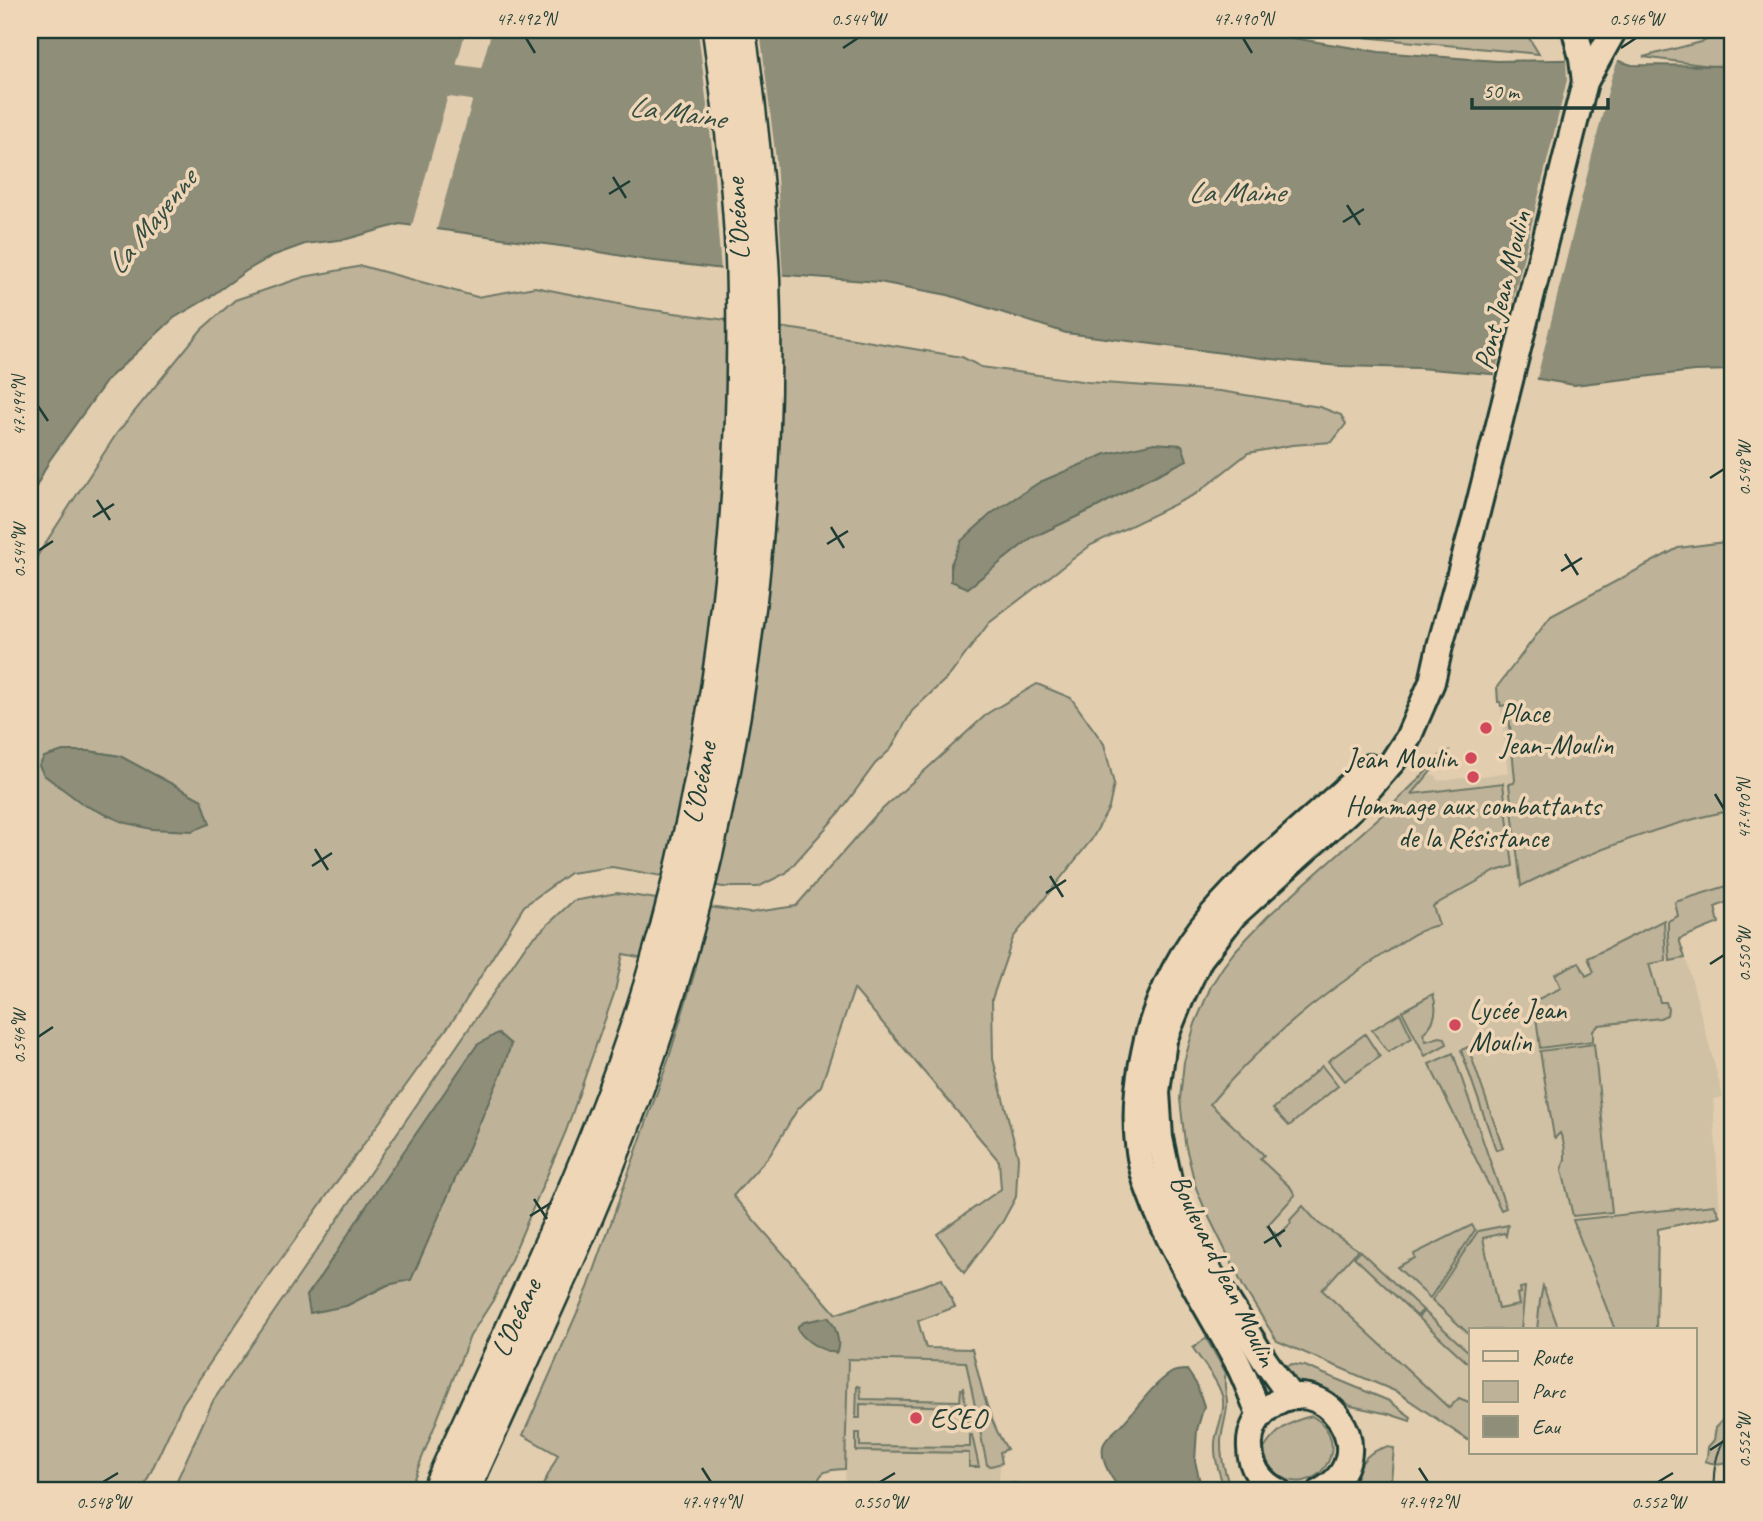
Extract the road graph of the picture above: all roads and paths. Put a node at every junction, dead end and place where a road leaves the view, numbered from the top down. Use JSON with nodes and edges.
{"nodes":[{"id":1,"x":717,"y":30,"type":"edge"},
{"id":2,"x":741,"y":30,"type":"edge"},
{"id":3,"x":1613,"y":32,"type":"edge"},
{"id":4,"x":1577,"y":33,"type":"edge"},
{"id":5,"x":1585,"y":82,"type":"junction"},
{"id":6,"x":1478,"y":512,"type":"joint"},
{"id":7,"x":1420,"y":708,"type":"junction"},
{"id":8,"x":660,"y":987,"type":"junction"},
{"id":9,"x":1292,"y":1397,"type":"junction"},
{"id":10,"x":1259,"y":1416,"type":"junction"},
{"id":11,"x":1335,"y":1486,"type":"edge"},
{"id":12,"x":436,"y":1491,"type":"edge"},
{"id":13,"x":465,"y":1491,"type":"edge"},
{"id":14,"x":1278,"y":1491,"type":"edge"}],
"edges":[{"from":1,"to":8,"type":"highway","name":"L’Océane"},
{"from":2,"to":8,"type":"highway","name":"L’Océane"},
{"from":3,"to":5,"type":"main road","name":"Pont Jean Moulin"},
{"from":4,"to":5,"type":"main road","name":"Pont Jean Moulin"},
{"from":5,"to":6,"type":"main road","name":"Pont Jean Moulin"},
{"from":6,"to":7,"type":"main road","name":"Boulevard Jean Moulin"},
{"from":7,"to":9,"type":"main road","name":"Boulevard Jean Moulin"},
{"from":7,"to":10,"type":"main road","name":"Boulevard Jean Moulin"},
{"from":8,"to":12,"type":"highway","name":"L’Océane"},
{"from":8,"to":13,"type":"highway","name":"L’Océane"},
{"from":9,"to":10,"type":"main road"},
{"from":9,"to":11,"type":"main road"},
{"from":10,"to":14,"type":"main road"}]}
